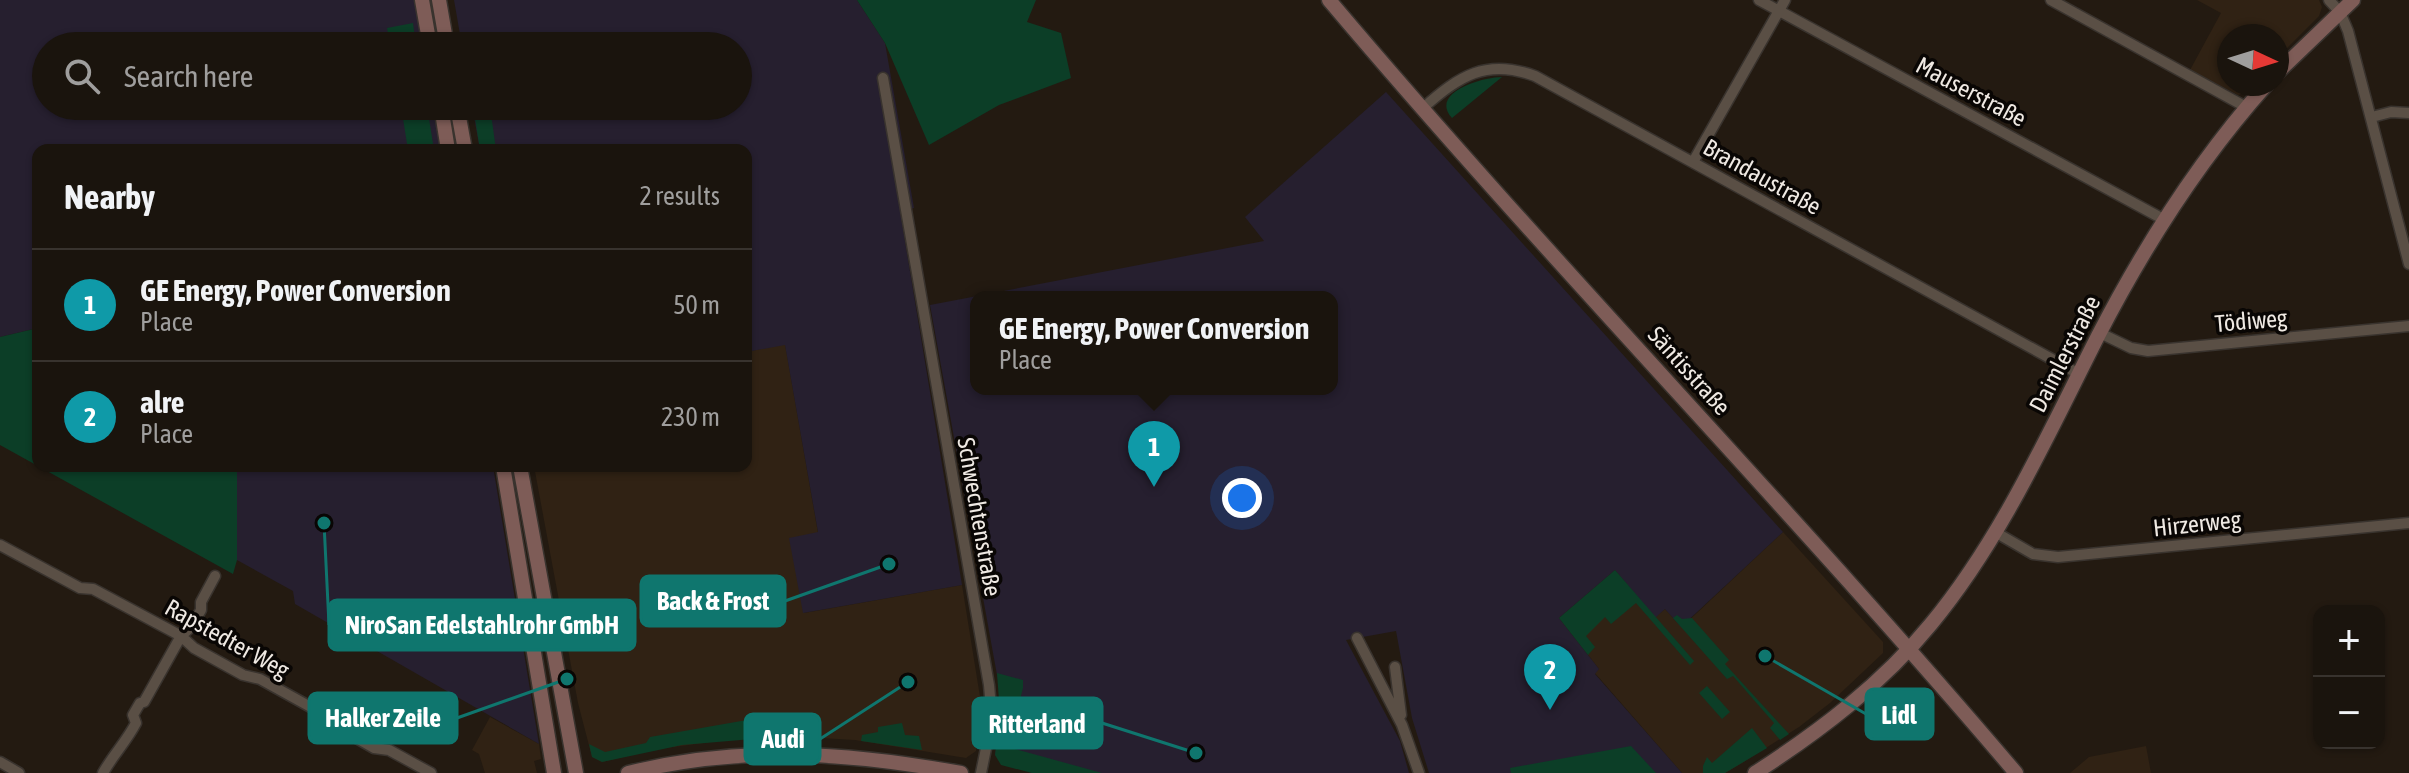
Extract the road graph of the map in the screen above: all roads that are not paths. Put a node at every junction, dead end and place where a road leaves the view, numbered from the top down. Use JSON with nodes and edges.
{"nodes":[{"id":1,"x":422,"y":0,"type":"edge"},
{"id":2,"x":439,"y":0,"type":"edge"},
{"id":3,"x":1329,"y":0,"type":"edge"},
{"id":4,"x":1759,"y":0,"type":"edge"},
{"id":5,"x":1785,"y":0,"type":"edge"},
{"id":6,"x":2051,"y":0,"type":"edge"},
{"id":7,"x":2329,"y":0,"type":"edge"},
{"id":8,"x":2353,"y":0,"type":"edge"},
{"id":9,"x":1779,"y":11,"type":"junction"},
{"id":10,"x":2340,"y":12,"type":"junction"},
{"id":11,"x":428,"y":32,"type":"edge"},
{"id":12,"x":445,"y":32,"type":"edge"},
{"id":13,"x":2289,"y":61,"type":"edge"},
{"id":14,"x":883,"y":78,"type":"dead end"},
{"id":15,"x":2256,"y":96,"type":"edge"},
{"id":16,"x":2246,"y":107,"type":"junction"},
{"id":17,"x":1423,"y":108,"type":"junction"},
{"id":18,"x":2409,"y":113,"type":"edge"},
{"id":19,"x":2372,"y":117,"type":"junction"},
{"id":20,"x":443,"y":120,"type":"edge"},
{"id":21,"x":460,"y":120,"type":"edge"},
{"id":22,"x":447,"y":144,"type":"edge"},
{"id":23,"x":464,"y":144,"type":"edge"},
{"id":24,"x":1693,"y":162,"type":"junction"},
{"id":25,"x":2163,"y":219,"type":"junction"},
{"id":26,"x":2409,"y":264,"type":"edge"},
{"id":27,"x":2409,"y":326,"type":"edge"},
{"id":28,"x":2100,"y":333,"type":"junction"},
{"id":29,"x":2079,"y":374,"type":"junction"},
{"id":30,"x":504,"y":472,"type":"edge"},
{"id":31,"x":521,"y":472,"type":"edge"},
{"id":32,"x":2409,"y":523,"type":"edge"},
{"id":33,"x":1995,"y":532,"type":"junction"},
{"id":34,"x":0,"y":545,"type":"edge"},
{"id":35,"x":215,"y":576,"type":"dead end"},
{"id":36,"x":181,"y":636,"type":"junction"},
{"id":37,"x":1357,"y":638,"type":"dead end"},
{"id":38,"x":1910,"y":648,"type":"junction"},
{"id":39,"x":1395,"y":667,"type":"dead end"},
{"id":40,"x":1402,"y":725,"type":"junction"},
{"id":41,"x":0,"y":762,"type":"edge"},
{"id":42,"x":19,"y":773,"type":"edge"},
{"id":43,"x":103,"y":773,"type":"edge"},
{"id":44,"x":431,"y":773,"type":"edge"},
{"id":45,"x":554,"y":773,"type":"edge"},
{"id":46,"x":576,"y":773,"type":"edge"},
{"id":47,"x":628,"y":773,"type":"edge"},
{"id":48,"x":961,"y":773,"type":"edge"},
{"id":49,"x":981,"y":773,"type":"edge"},
{"id":50,"x":1419,"y":773,"type":"edge"},
{"id":51,"x":1755,"y":773,"type":"edge"},
{"id":52,"x":2016,"y":773,"type":"edge"}],
"edges":[{"from":1,"to":11,"type":"street"},
{"from":2,"to":12,"type":"street"},
{"from":3,"to":17,"type":"street","name":"Säntisstraße"},
{"from":4,"to":9,"type":"street","name":"Mauserstraße"},
{"from":5,"to":9,"type":"street"},
{"from":6,"to":16,"type":"street"},
{"from":7,"to":10,"type":"street"},
{"from":8,"to":10,"type":"street"},
{"from":9,"to":24,"type":"street"},
{"from":9,"to":25,"type":"street","name":"Mauserstraße"},
{"from":10,"to":13,"type":"street"},
{"from":10,"to":19,"type":"street"},
{"from":14,"to":49,"type":"street","name":"Schwechtenstraße"},
{"from":15,"to":16,"type":"street","name":"Daimlerstraße"},
{"from":16,"to":25,"type":"street","name":"Daimlerstraße"},
{"from":17,"to":24,"type":"street","name":"Brandaustraße"},
{"from":17,"to":38,"type":"street","name":"Säntisstraße"},
{"from":18,"to":19,"type":"street"},
{"from":19,"to":26,"type":"street"},
{"from":20,"to":22,"type":"street"},
{"from":21,"to":23,"type":"street"},
{"from":24,"to":29,"type":"street","name":"Brandaustraße"},
{"from":25,"to":28,"type":"street","name":"Daimlerstraße"},
{"from":27,"to":28,"type":"street","name":"Tödiweg"},
{"from":28,"to":29,"type":"street","name":"Daimlerstraße"},
{"from":29,"to":33,"type":"street","name":"Daimlerstraße"},
{"from":30,"to":45,"type":"street"},
{"from":31,"to":46,"type":"street"},
{"from":32,"to":33,"type":"street","name":"Hirzerweg"},
{"from":33,"to":38,"type":"street","name":"Daimlerstraße"},
{"from":34,"to":36,"type":"street","name":"Rapstedter Weg"},
{"from":35,"to":36,"type":"street"},
{"from":36,"to":43,"type":"street"},
{"from":36,"to":44,"type":"street","name":"Rapstedter Weg"},
{"from":37,"to":40,"type":"street"},
{"from":38,"to":51,"type":"street","name":"Daimlerstraße"},
{"from":38,"to":52,"type":"street","name":"Säntisstraße"},
{"from":39,"to":40,"type":"street"},
{"from":40,"to":50,"type":"street"},
{"from":41,"to":42,"type":"street"},
{"from":47,"to":48,"type":"street"}]}
